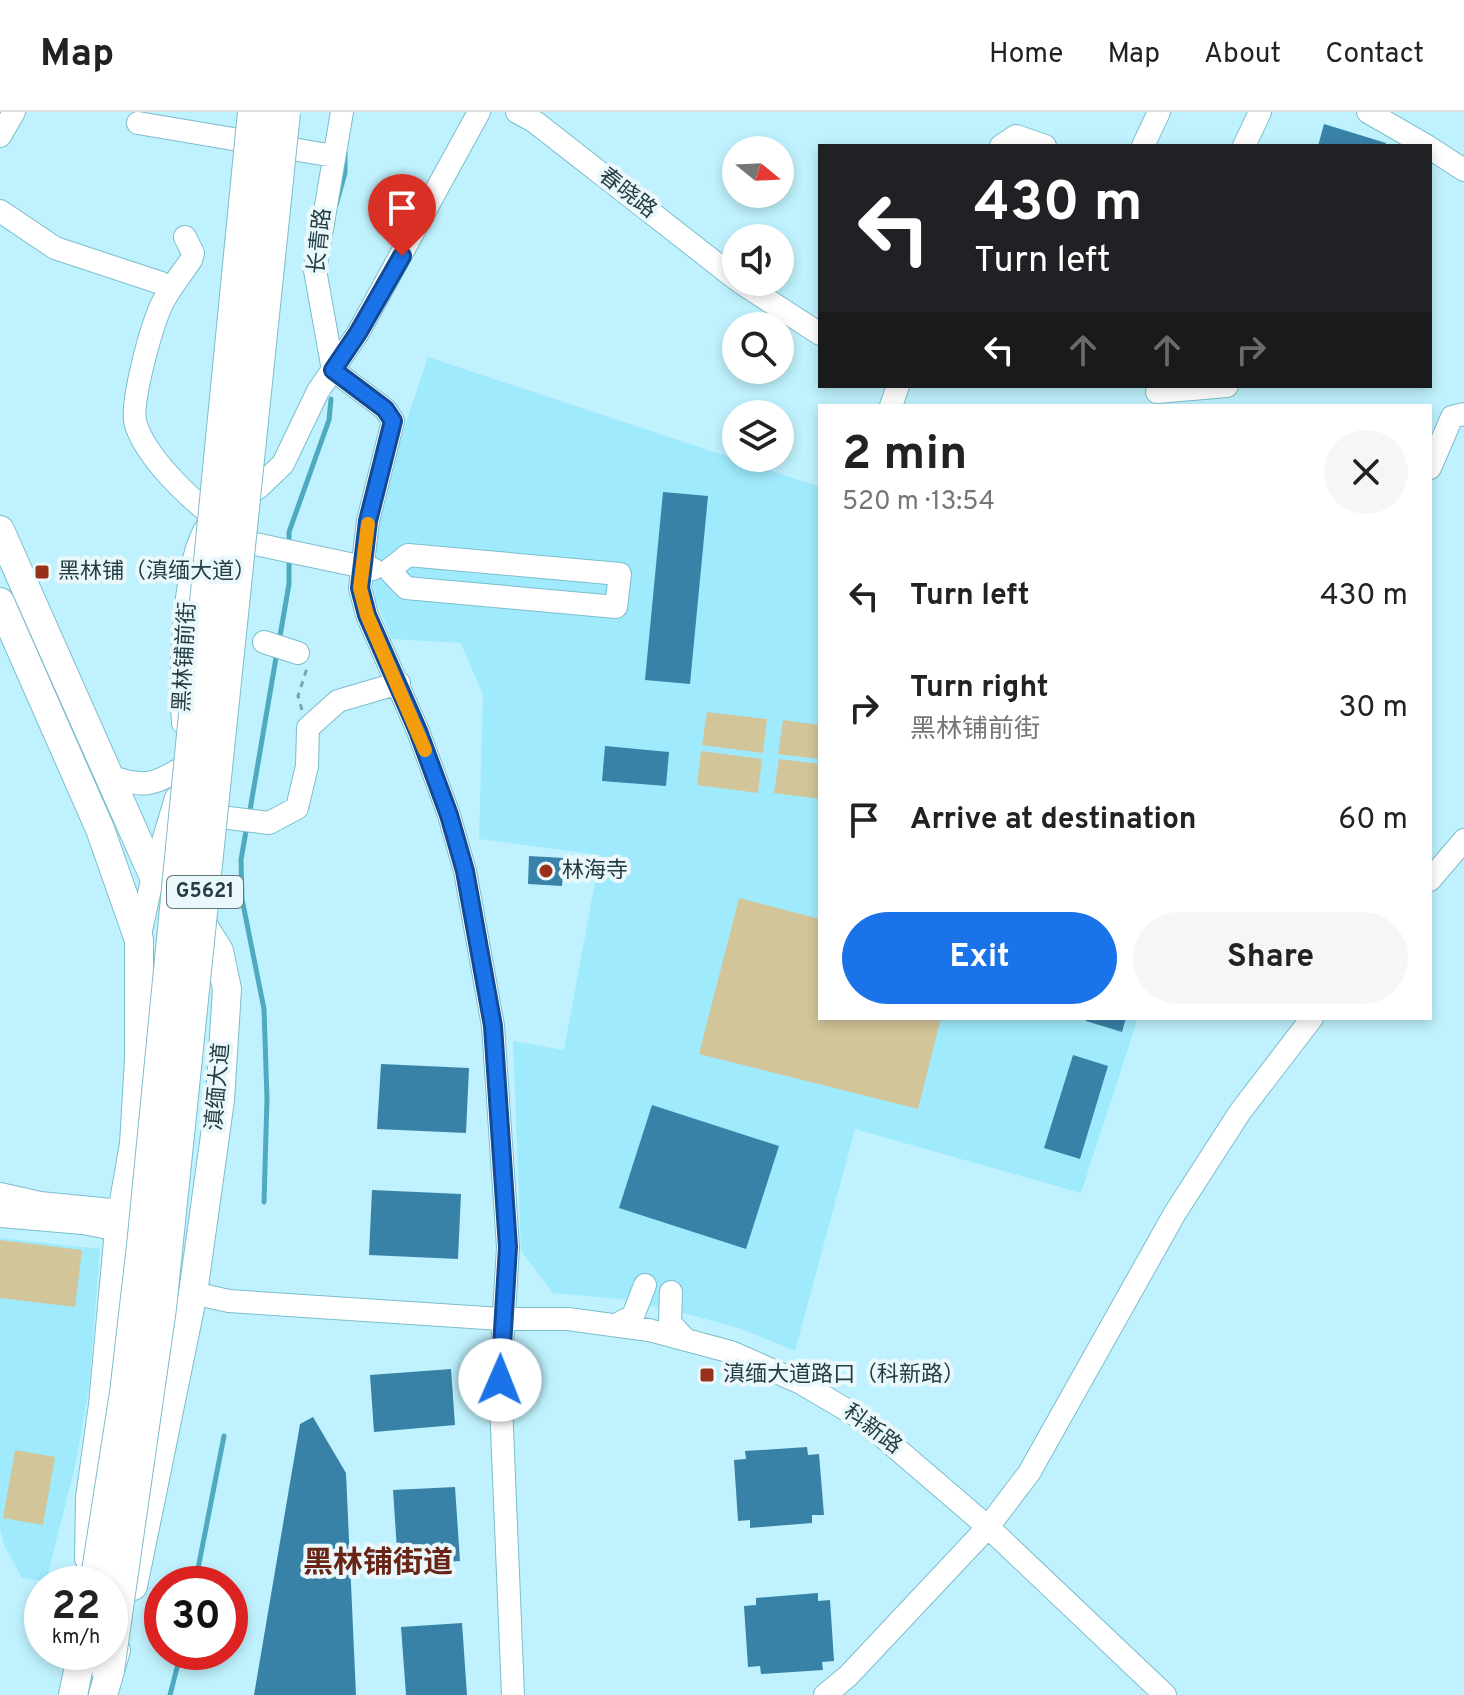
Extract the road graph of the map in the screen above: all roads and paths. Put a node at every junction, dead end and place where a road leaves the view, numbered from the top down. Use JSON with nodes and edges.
{"nodes":[{"id":1,"x":14,"y":112,"type":"edge"},
{"id":2,"x":254,"y":112,"type":"edge"},
{"id":3,"x":284,"y":112,"type":"edge"},
{"id":4,"x":342,"y":112,"type":"edge"},
{"id":5,"x":479,"y":112,"type":"edge"},
{"id":6,"x":517,"y":112,"type":"edge"},
{"id":7,"x":1159,"y":112,"type":"edge"},
{"id":8,"x":1260,"y":112,"type":"edge"},
{"id":9,"x":1368,"y":112,"type":"edge"},
{"id":10,"x":138,"y":123,"type":"dead end"},
{"id":11,"x":0,"y":136,"type":"edge"},
{"id":12,"x":1004,"y":144,"type":"edge"},
{"id":13,"x":1039,"y":144,"type":"edge"},
{"id":14,"x":1144,"y":144,"type":"edge"},
{"id":15,"x":1245,"y":144,"type":"edge"},
{"id":16,"x":1423,"y":144,"type":"edge"},
{"id":17,"x":1432,"y":150,"type":"edge"},
{"id":18,"x":334,"y":156,"type":"junction"},
{"id":19,"x":1464,"y":170,"type":"edge"},
{"id":20,"x":0,"y":211,"type":"edge"},
{"id":21,"x":185,"y":237,"type":"dead end"},
{"id":22,"x":722,"y":268,"type":"edge"},
{"id":23,"x":161,"y":283,"type":"dead end"},
{"id":24,"x":762,"y":296,"type":"edge"},
{"id":25,"x":818,"y":333,"type":"edge"},
{"id":26,"x":333,"y":370,"type":"junction"},
{"id":27,"x":1204,"y":388,"type":"edge"},
{"id":28,"x":1157,"y":392,"type":"dead end"},
{"id":29,"x":1464,"y":414,"type":"edge"},
{"id":30,"x":1432,"y":463,"type":"edge"},
{"id":31,"x":208,"y":525,"type":"junction"},
{"id":32,"x":0,"y":530,"type":"edge"},
{"id":33,"x":361,"y":568,"type":"junction"},
{"id":34,"x":389,"y":570,"type":"junction"},
{"id":35,"x":0,"y":602,"type":"edge"},
{"id":36,"x":264,"y":642,"type":"dead end"},
{"id":37,"x":298,"y":653,"type":"joint"},
{"id":38,"x":399,"y":683,"type":"junction"},
{"id":39,"x":308,"y":728,"type":"junction"},
{"id":40,"x":185,"y":766,"type":"junction"},
{"id":41,"x":108,"y":776,"type":"junction"},
{"id":42,"x":180,"y":812,"type":"junction"},
{"id":43,"x":100,"y":829,"type":"junction"},
{"id":44,"x":135,"y":837,"type":"junction"},
{"id":45,"x":1464,"y":840,"type":"edge"},
{"id":46,"x":165,"y":878,"type":"junction"},
{"id":47,"x":1432,"y":878,"type":"edge"},
{"id":48,"x":139,"y":940,"type":"junction"},
{"id":49,"x":1310,"y":1020,"type":"edge"},
{"id":50,"x":0,"y":1194,"type":"edge"},
{"id":51,"x":0,"y":1216,"type":"edge"},
{"id":52,"x":120,"y":1221,"type":"junction"},
{"id":53,"x":645,"y":1285,"type":"dead end"},
{"id":54,"x":671,"y":1292,"type":"dead end"},
{"id":55,"x":193,"y":1293,"type":"junction"},
{"id":56,"x":501,"y":1319,"type":"junction"},
{"id":57,"x":616,"y":1325,"type":"junction"},
{"id":58,"x":685,"y":1339,"type":"junction"},
{"id":59,"x":984,"y":1531,"type":"junction"},
{"id":60,"x":89,"y":1566,"type":"edge"},
{"id":61,"x":99,"y":1566,"type":"edge"},
{"id":62,"x":98,"y":1672,"type":"edge"},
{"id":63,"x":73,"y":1695,"type":"edge"},
{"id":64,"x":513,"y":1695,"type":"edge"},
{"id":65,"x":825,"y":1695,"type":"edge"},
{"id":66,"x":1147,"y":1695,"type":"edge"},
{"id":67,"x":1165,"y":1695,"type":"edge"}],
"edges":[{"from":1,"to":11,"type":"street"},
{"from":2,"to":61,"type":"highway","number":"G5621","bridge":true},
{"from":3,"to":62,"type":"highway","number":"G5621","bridge":true},
{"from":4,"to":18,"type":"street","name":"长青路"},
{"from":5,"to":26,"type":"street"},
{"from":6,"to":22,"type":"street","name":"春晓路"},
{"from":7,"to":14,"type":"street"},
{"from":8,"to":15,"type":"street"},
{"from":9,"to":16,"type":"street"},
{"from":10,"to":18,"type":"street"},
{"from":12,"to":13,"type":"street"},
{"from":17,"to":19,"type":"street"},
{"from":18,"to":26,"type":"street","name":"长青路"},
{"from":20,"to":23,"type":"street"},
{"from":21,"to":31,"type":"street"},
{"from":24,"to":25,"type":"street","name":"春晓路"},
{"from":26,"to":31,"type":"street"},
{"from":26,"to":33,"type":"street"},
{"from":27,"to":28,"type":"street"},
{"from":29,"to":30,"type":"street"},
{"from":31,"to":33,"type":"street"},
{"from":31,"to":40,"type":"street","name":"黑林铺前街"},
{"from":32,"to":41,"type":"main road","name":"滇缅大道"},
{"from":33,"to":34,"type":"street"},
{"from":33,"to":38,"type":"street"},
{"from":34,"to":34,"type":"street"},
{"from":35,"to":43,"type":"main road"},
{"from":36,"to":37,"type":"street"},
{"from":37,"to":39,"type":"path"},
{"from":38,"to":39,"type":"street"},
{"from":38,"to":56,"type":"street"},
{"from":39,"to":42,"type":"street"},
{"from":40,"to":41,"type":"street"},
{"from":40,"to":42,"type":"street"},
{"from":40,"to":44,"type":"street"},
{"from":40,"to":46,"type":"street"},
{"from":41,"to":44,"type":"main road","name":"滇缅大道"},
{"from":42,"to":46,"type":"street"},
{"from":43,"to":44,"type":"street"},
{"from":43,"to":48,"type":"main road"},
{"from":44,"to":46,"type":"main road","name":"滇缅大道"},
{"from":45,"to":47,"type":"street"},
{"from":46,"to":48,"type":"street"},
{"from":46,"to":55,"type":"main road","name":"滇缅大道"},
{"from":48,"to":52,"type":"main road"},
{"from":49,"to":59,"type":"street"},
{"from":50,"to":52,"type":"street"},
{"from":51,"to":52,"type":"street"},
{"from":52,"to":60,"type":"main road"},
{"from":53,"to":57,"type":"street"},
{"from":54,"to":58,"type":"street"},
{"from":55,"to":56,"type":"street","name":"科新路"},
{"from":55,"to":62,"type":"main road","name":"滇缅大道"},
{"from":56,"to":57,"type":"street","name":"科新路"},
{"from":56,"to":59,"type":"street","name":"科新路"},
{"from":56,"to":64,"type":"street"},
{"from":57,"to":58,"type":"street","name":"科新路"},
{"from":58,"to":59,"type":"street","name":"科新路"},
{"from":59,"to":65,"type":"street"},
{"from":59,"to":66,"type":"street","name":"科新路"},
{"from":59,"to":67,"type":"street","name":"科新路"},
{"from":62,"to":63,"type":"main road","name":"滇缅大道"}]}
